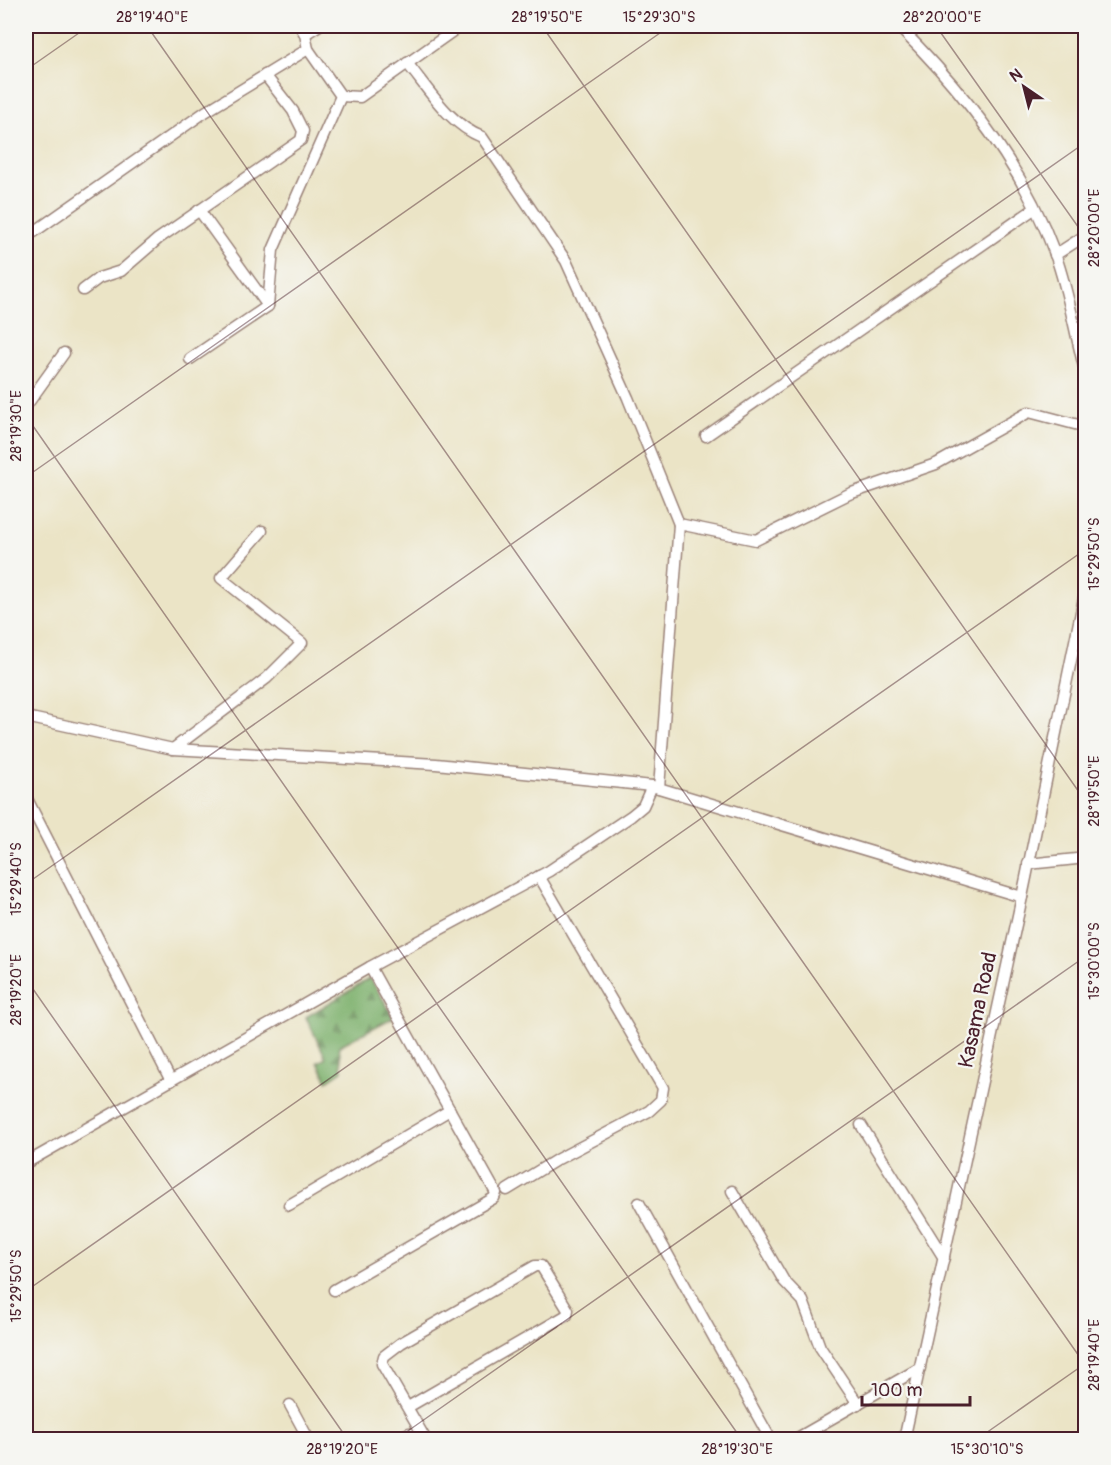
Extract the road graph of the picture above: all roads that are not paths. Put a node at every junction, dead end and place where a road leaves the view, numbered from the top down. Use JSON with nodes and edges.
{"nodes":[{"id":1,"x":318,"y":26,"type":"edge"},
{"id":2,"x":460,"y":26,"type":"edge"},
{"id":3,"x":898,"y":26,"type":"edge"},
{"id":4,"x":302,"y":30,"type":"edge"},
{"id":5,"x":308,"y":49,"type":"junction"},
{"id":6,"x":407,"y":63,"type":"junction"},
{"id":7,"x":265,"y":75,"type":"junction"},
{"id":8,"x":342,"y":96,"type":"junction"},
{"id":9,"x":1034,"y":209,"type":"junction"},
{"id":10,"x":199,"y":210,"type":"junction"},
{"id":11,"x":34,"y":232,"type":"dead end"},
{"id":12,"x":1086,"y":235,"type":"edge"},
{"id":13,"x":1055,"y":255,"type":"junction"},
{"id":14,"x":83,"y":290,"type":"dead end"},
{"id":15,"x":268,"y":306,"type":"junction"},
{"id":16,"x":64,"y":353,"type":"dead end"},
{"id":17,"x":190,"y":359,"type":"dead end"},
{"id":18,"x":1086,"y":374,"type":"edge"},
{"id":19,"x":26,"y":406,"type":"edge"},
{"id":20,"x":1086,"y":427,"type":"edge"},
{"id":21,"x":706,"y":436,"type":"dead end"},
{"id":22,"x":679,"y":524,"type":"junction"},
{"id":23,"x":262,"y":531,"type":"dead end"},
{"id":24,"x":1086,"y":588,"type":"edge"},
{"id":25,"x":26,"y":717,"type":"edge"},
{"id":26,"x":174,"y":750,"type":"junction"},
{"id":27,"x":656,"y":787,"type":"junction"},
{"id":28,"x":26,"y":797,"type":"edge"},
{"id":29,"x":1086,"y":858,"type":"edge"},
{"id":30,"x":1028,"y":864,"type":"junction"},
{"id":31,"x":539,"y":876,"type":"junction"},
{"id":32,"x":1022,"y":897,"type":"junction"},
{"id":33,"x":370,"y":967,"type":"junction"},
{"id":34,"x":171,"y":1081,"type":"junction"},
{"id":35,"x":450,"y":1110,"type":"junction"},
{"id":36,"x":861,"y":1125,"type":"dead end"},
{"id":37,"x":26,"y":1162,"type":"edge"},
{"id":38,"x":507,"y":1191,"type":"dead end"},
{"id":39,"x":732,"y":1191,"type":"dead end"},
{"id":40,"x":639,"y":1203,"type":"dead end"},
{"id":41,"x":289,"y":1205,"type":"dead end"},
{"id":42,"x":944,"y":1258,"type":"junction"},
{"id":43,"x":334,"y":1290,"type":"dead end"},
{"id":44,"x":920,"y":1368,"type":"junction"},
{"id":45,"x":858,"y":1404,"type":"junction"},
{"id":46,"x":290,"y":1405,"type":"dead end"},
{"id":47,"x":408,"y":1407,"type":"junction"},
{"id":48,"x":309,"y":1440,"type":"edge"},
{"id":49,"x":395,"y":1440,"type":"edge"},
{"id":50,"x":417,"y":1440,"type":"edge"},
{"id":51,"x":426,"y":1440,"type":"edge"},
{"id":52,"x":771,"y":1440,"type":"edge"},
{"id":53,"x":794,"y":1440,"type":"edge"},
{"id":54,"x":904,"y":1440,"type":"edge"}],
"edges":[{"from":1,"to":4,"type":"street"},
{"from":2,"to":6,"type":"street"},
{"from":3,"to":9,"type":"street"},
{"from":4,"to":5,"type":"street"},
{"from":5,"to":7,"type":"street"},
{"from":5,"to":8,"type":"street"},
{"from":6,"to":8,"type":"street"},
{"from":6,"to":22,"type":"street"},
{"from":7,"to":10,"type":"street"},
{"from":7,"to":11,"type":"street"},
{"from":8,"to":15,"type":"street"},
{"from":9,"to":13,"type":"street"},
{"from":9,"to":21,"type":"street"},
{"from":10,"to":14,"type":"street"},
{"from":10,"to":15,"type":"street"},
{"from":12,"to":13,"type":"street"},
{"from":13,"to":18,"type":"street"},
{"from":15,"to":17,"type":"street"},
{"from":16,"to":19,"type":"street"},
{"from":20,"to":22,"type":"street"},
{"from":22,"to":27,"type":"street"},
{"from":23,"to":26,"type":"street"},
{"from":24,"to":30,"type":"street","name":"Kasama Road"},
{"from":25,"to":26,"type":"street"},
{"from":26,"to":27,"type":"street"},
{"from":27,"to":31,"type":"street"},
{"from":27,"to":32,"type":"street"},
{"from":28,"to":34,"type":"street"},
{"from":29,"to":30,"type":"street"},
{"from":30,"to":32,"type":"street","name":"Kasama Road"},
{"from":31,"to":33,"type":"street"},
{"from":31,"to":38,"type":"street"},
{"from":32,"to":42,"type":"street","name":"Kasama Road"},
{"from":33,"to":34,"type":"street"},
{"from":33,"to":35,"type":"street"},
{"from":34,"to":37,"type":"street"},
{"from":35,"to":41,"type":"street"},
{"from":35,"to":43,"type":"street"},
{"from":36,"to":42,"type":"street"},
{"from":39,"to":45,"type":"street"},
{"from":40,"to":52,"type":"street"},
{"from":42,"to":44,"type":"street","name":"Kasama Road"},
{"from":44,"to":45,"type":"street"},
{"from":44,"to":54,"type":"street","name":"Kasama Road"},
{"from":45,"to":53,"type":"street"},
{"from":46,"to":48,"type":"street"},
{"from":47,"to":47,"type":"street"},
{"from":47,"to":51,"type":"street"},
{"from":49,"to":50,"type":"street"}]}
